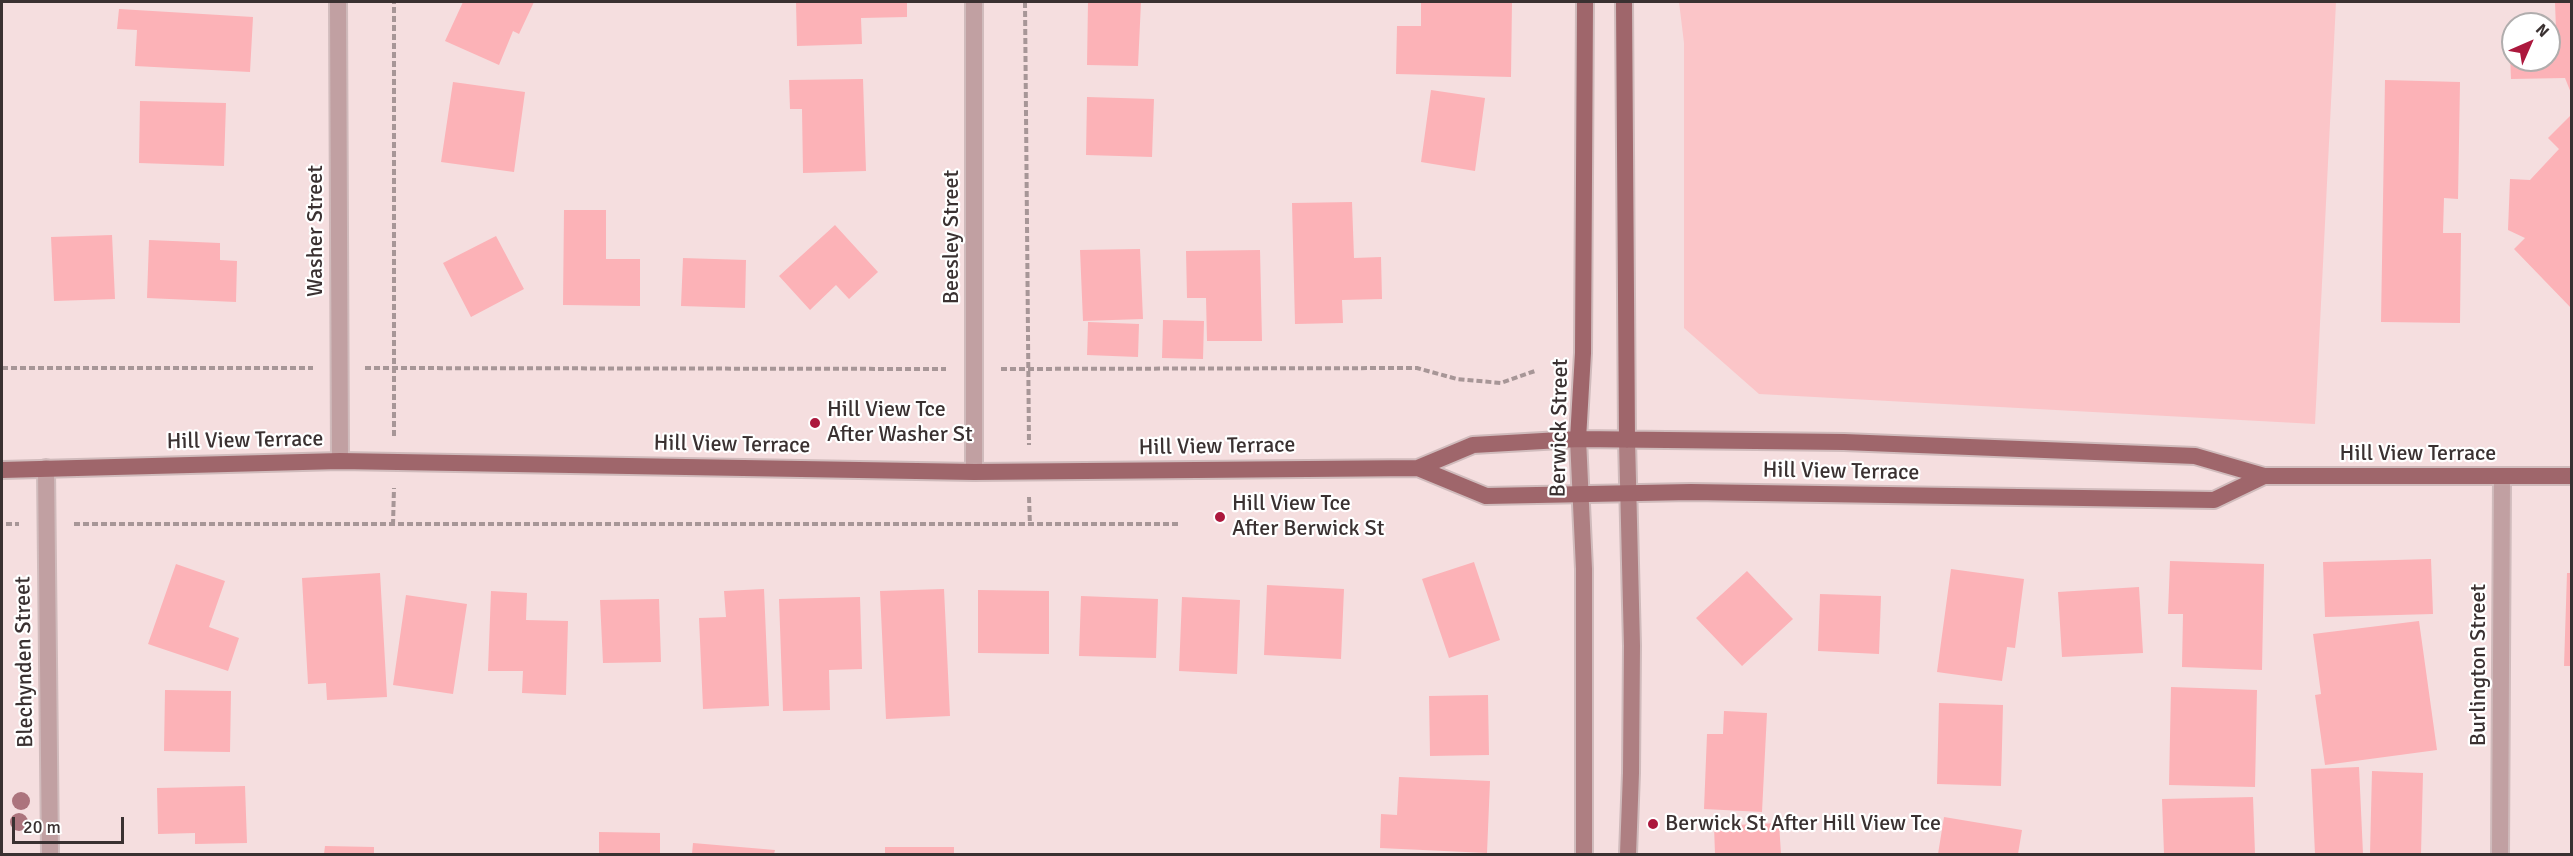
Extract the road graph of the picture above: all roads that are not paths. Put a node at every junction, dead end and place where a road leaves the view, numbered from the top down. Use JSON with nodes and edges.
{"nodes":[{"id":1,"x":338,"y":2,"type":"edge"},
{"id":2,"x":974,"y":2,"type":"edge"},
{"id":3,"x":1585,"y":2,"type":"edge"},
{"id":4,"x":1624,"y":2,"type":"edge"},
{"id":5,"x":1578,"y":439,"type":"junction"},
{"id":6,"x":1628,"y":440,"type":"junction"},
{"id":7,"x":340,"y":461,"type":"junction"},
{"id":8,"x":2,"y":463,"type":"edge"},
{"id":9,"x":46,"y":468,"type":"junction"},
{"id":10,"x":1418,"y":468,"type":"junction"},
{"id":11,"x":2,"y":470,"type":"edge"},
{"id":12,"x":974,"y":472,"type":"junction"},
{"id":13,"x":2264,"y":476,"type":"junction"},
{"id":14,"x":2502,"y":476,"type":"junction"},
{"id":15,"x":2571,"y":476,"type":"edge"},
{"id":16,"x":1629,"y":492,"type":"junction"},
{"id":17,"x":1581,"y":493,"type":"junction"},
{"id":18,"x":50,"y":855,"type":"edge"},
{"id":19,"x":1584,"y":855,"type":"edge"},
{"id":20,"x":1628,"y":855,"type":"edge"},
{"id":21,"x":2500,"y":855,"type":"edge"}],
"edges":[{"from":1,"to":7,"type":"street","name":"Washer Street"},
{"from":2,"to":12,"type":"street","name":"Beesley Street"},
{"from":3,"to":5,"type":"main road","name":"Berwick Street"},
{"from":4,"to":6,"type":"main road"},
{"from":5,"to":6,"type":"main road","name":"Hill View Terrace"},
{"from":5,"to":10,"type":"main road","name":"Hill View Terrace"},
{"from":5,"to":17,"type":"main road","name":"Berwick Street"},
{"from":6,"to":13,"type":"main road","name":"Hill View Terrace"},
{"from":6,"to":16,"type":"main road"},
{"from":7,"to":9,"type":"main road","name":"Hill View Terrace"},
{"from":7,"to":12,"type":"main road","name":"Hill View Terrace"},
{"from":8,"to":9,"type":"main road","name":"Hill View Terrace"},
{"from":9,"to":11,"type":"main road","name":"Hill View Terrace"},
{"from":9,"to":18,"type":"street","name":"Blechynden Street"},
{"from":10,"to":12,"type":"main road","name":"Hill View Terrace"},
{"from":10,"to":17,"type":"main road","name":"Hill View Terrace"},
{"from":13,"to":14,"type":"main road","name":"Hill View Terrace"},
{"from":13,"to":16,"type":"main road","name":"Hill View Terrace"},
{"from":14,"to":15,"type":"main road","name":"Hill View Terrace"},
{"from":14,"to":21,"type":"street","name":"Burlington Street"},
{"from":16,"to":17,"type":"main road","name":"Hill View Terrace"},
{"from":16,"to":20,"type":"main road"},
{"from":17,"to":19,"type":"main road","name":"Berwick Street"}]}
